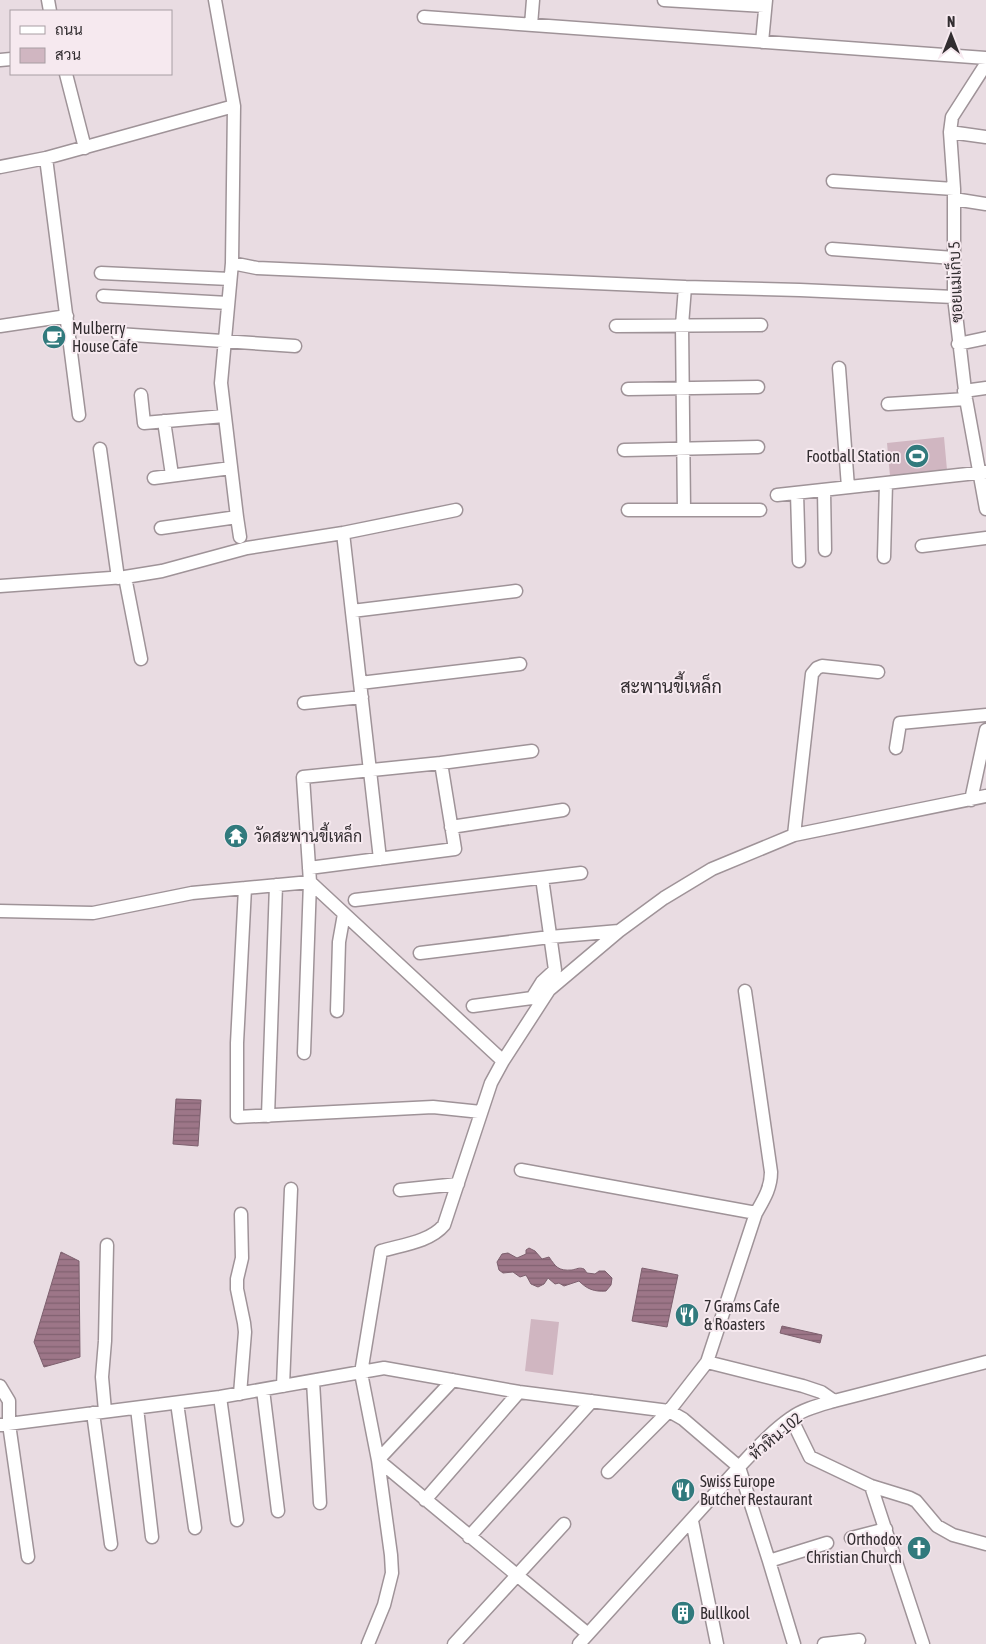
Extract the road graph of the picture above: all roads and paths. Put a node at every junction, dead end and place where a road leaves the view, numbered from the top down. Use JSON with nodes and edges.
{"nodes":[{"id":1,"x":215,"y":0,"type":"edge"},
{"id":2,"x":533,"y":0,"type":"edge"},
{"id":3,"x":664,"y":0,"type":"edge"},
{"id":4,"x":765,"y":3,"type":"edge"},
{"id":5,"x":424,"y":16,"type":"dead end"},
{"id":6,"x":531,"y":26,"type":"junction"},
{"id":7,"x":762,"y":42,"type":"junction"},
{"id":8,"x":986,"y":64,"type":"edge"},
{"id":9,"x":66,"y":75,"type":"edge"},
{"id":10,"x":234,"y":106,"type":"junction"},
{"id":11,"x":950,"y":132,"type":"junction"},
{"id":12,"x":986,"y":136,"type":"edge"},
{"id":13,"x":85,"y":148,"type":"junction"},
{"id":14,"x":46,"y":158,"type":"junction"},
{"id":15,"x":0,"y":167,"type":"edge"},
{"id":16,"x":833,"y":180,"type":"dead end"},
{"id":17,"x":954,"y":194,"type":"junction"},
{"id":18,"x":986,"y":204,"type":"edge"},
{"id":19,"x":832,"y":249,"type":"dead end"},
{"id":20,"x":954,"y":258,"type":"junction"},
{"id":21,"x":232,"y":263,"type":"junction"},
{"id":22,"x":101,"y":273,"type":"dead end"},
{"id":23,"x":230,"y":279,"type":"junction"},
{"id":24,"x":685,"y":287,"type":"junction"},
{"id":25,"x":103,"y":296,"type":"dead end"},
{"id":26,"x":954,"y":297,"type":"junction"},
{"id":27,"x":228,"y":303,"type":"junction"},
{"id":28,"x":67,"y":316,"type":"junction"},
{"id":29,"x":682,"y":325,"type":"junction"},
{"id":30,"x":761,"y":325,"type":"dead end"},
{"id":31,"x":0,"y":326,"type":"edge"},
{"id":32,"x":616,"y":326,"type":"dead end"},
{"id":33,"x":118,"y":334,"type":"dead end"},
{"id":34,"x":986,"y":338,"type":"edge"},
{"id":35,"x":224,"y":341,"type":"junction"},
{"id":36,"x":958,"y":344,"type":"junction"},
{"id":37,"x":295,"y":346,"type":"dead end"},
{"id":38,"x":839,"y":368,"type":"dead end"},
{"id":39,"x":758,"y":387,"type":"dead end"},
{"id":40,"x":986,"y":388,"type":"edge"},
{"id":41,"x":628,"y":389,"type":"dead end"},
{"id":42,"x":683,"y":389,"type":"junction"},
{"id":43,"x":965,"y":395,"type":"junction"},
{"id":44,"x":141,"y":396,"type":"dead end"},
{"id":45,"x":888,"y":404,"type":"dead end"},
{"id":46,"x":79,"y":415,"type":"dead end"},
{"id":47,"x":224,"y":416,"type":"junction"},
{"id":48,"x":164,"y":421,"type":"junction"},
{"id":49,"x":758,"y":447,"type":"dead end"},
{"id":50,"x":100,"y":449,"type":"dead end"},
{"id":51,"x":683,"y":449,"type":"junction"},
{"id":52,"x":624,"y":450,"type":"dead end"},
{"id":53,"x":231,"y":468,"type":"junction"},
{"id":54,"x":983,"y":473,"type":"edge"},
{"id":55,"x":172,"y":475,"type":"junction"},
{"id":56,"x":154,"y":478,"type":"dead end"},
{"id":57,"x":886,"y":483,"type":"junction"},
{"id":58,"x":848,"y":487,"type":"junction"},
{"id":59,"x":824,"y":490,"type":"junction"},
{"id":60,"x":797,"y":493,"type":"junction"},
{"id":61,"x":777,"y":495,"type":"dead end"},
{"id":62,"x":986,"y":509,"type":"edge"},
{"id":63,"x":456,"y":510,"type":"dead end"},
{"id":64,"x":628,"y":510,"type":"dead end"},
{"id":65,"x":684,"y":510,"type":"junction"},
{"id":66,"x":760,"y":510,"type":"dead end"},
{"id":67,"x":237,"y":517,"type":"junction"},
{"id":68,"x":161,"y":528,"type":"dead end"},
{"id":69,"x":343,"y":532,"type":"junction"},
{"id":70,"x":240,"y":537,"type":"dead end"},
{"id":71,"x":986,"y":538,"type":"edge"},
{"id":72,"x":922,"y":546,"type":"dead end"},
{"id":73,"x":825,"y":550,"type":"dead end"},
{"id":74,"x":884,"y":557,"type":"dead end"},
{"id":75,"x":799,"y":561,"type":"dead end"},
{"id":76,"x":121,"y":577,"type":"junction"},
{"id":77,"x":0,"y":586,"type":"edge"},
{"id":78,"x":516,"y":591,"type":"dead end"},
{"id":79,"x":352,"y":610,"type":"junction"},
{"id":80,"x":141,"y":659,"type":"dead end"},
{"id":81,"x":520,"y":664,"type":"dead end"},
{"id":82,"x":878,"y":672,"type":"dead end"},
{"id":83,"x":360,"y":683,"type":"junction"},
{"id":84,"x":362,"y":697,"type":"junction"},
{"id":85,"x":304,"y":703,"type":"dead end"},
{"id":86,"x":986,"y":715,"type":"edge"},
{"id":87,"x":986,"y":730,"type":"edge"},
{"id":88,"x":896,"y":748,"type":"dead end"},
{"id":89,"x":532,"y":750,"type":"dead end"},
{"id":90,"x":441,"y":763,"type":"junction"},
{"id":91,"x":370,"y":771,"type":"junction"},
{"id":92,"x":986,"y":796,"type":"edge"},
{"id":93,"x":971,"y":800,"type":"junction"},
{"id":94,"x":562,"y":810,"type":"dead end"},
{"id":95,"x":451,"y":827,"type":"junction"},
{"id":96,"x":794,"y":836,"type":"junction"},
{"id":97,"x":380,"y":859,"type":"junction"},
{"id":98,"x":309,"y":868,"type":"junction"},
{"id":99,"x":581,"y":873,"type":"dead end"},
{"id":100,"x":542,"y":878,"type":"junction"},
{"id":101,"x":310,"y":882,"type":"junction"},
{"id":102,"x":276,"y":885,"type":"junction"},
{"id":103,"x":244,"y":888,"type":"junction"},
{"id":104,"x":355,"y":900,"type":"dead end"},
{"id":105,"x":0,"y":911,"type":"edge"},
{"id":106,"x":344,"y":914,"type":"junction"},
{"id":107,"x":619,"y":931,"type":"junction"},
{"id":108,"x":550,"y":937,"type":"junction"},
{"id":109,"x":420,"y":953,"type":"dead end"},
{"id":110,"x":744,"y":990,"type":"dead end"},
{"id":111,"x":473,"y":1006,"type":"dead end"},
{"id":112,"x":337,"y":1011,"type":"dead end"},
{"id":113,"x":304,"y":1053,"type":"dead end"},
{"id":114,"x":503,"y":1061,"type":"junction"},
{"id":115,"x":481,"y":1112,"type":"junction"},
{"id":116,"x":268,"y":1116,"type":"junction"},
{"id":117,"x":521,"y":1170,"type":"dead end"},
{"id":118,"x":458,"y":1184,"type":"junction"},
{"id":119,"x":292,"y":1189,"type":"dead end"},
{"id":120,"x":400,"y":1190,"type":"dead end"},
{"id":121,"x":756,"y":1213,"type":"junction"},
{"id":122,"x":241,"y":1214,"type":"dead end"},
{"id":123,"x":107,"y":1245,"type":"dead end"},
{"id":124,"x":707,"y":1362,"type":"junction"},
{"id":125,"x":986,"y":1362,"type":"edge"},
{"id":126,"x":361,"y":1373,"type":"junction"},
{"id":127,"x":453,"y":1380,"type":"junction"},
{"id":128,"x":313,"y":1381,"type":"junction"},
{"id":129,"x":0,"y":1386,"type":"edge"},
{"id":130,"x":283,"y":1386,"type":"junction"},
{"id":131,"x":263,"y":1390,"type":"junction"},
{"id":132,"x":519,"y":1392,"type":"junction"},
{"id":133,"x":240,"y":1394,"type":"junction"},
{"id":134,"x":220,"y":1397,"type":"junction"},
{"id":135,"x":592,"y":1401,"type":"junction"},
{"id":136,"x":834,"y":1401,"type":"junction"},
{"id":137,"x":177,"y":1403,"type":"junction"},
{"id":138,"x":137,"y":1408,"type":"junction"},
{"id":139,"x":669,"y":1411,"type":"junction"},
{"id":140,"x":99,"y":1412,"type":"junction"},
{"id":141,"x":791,"y":1418,"type":"junction"},
{"id":142,"x":5,"y":1424,"type":"edge"},
{"id":143,"x":378,"y":1460,"type":"junction"},
{"id":144,"x":738,"y":1467,"type":"junction"},
{"id":145,"x":608,"y":1472,"type":"dead end"},
{"id":146,"x":871,"y":1486,"type":"junction"},
{"id":147,"x":425,"y":1500,"type":"junction"},
{"id":148,"x":320,"y":1503,"type":"dead end"},
{"id":149,"x":278,"y":1511,"type":"dead end"},
{"id":150,"x":237,"y":1520,"type":"dead end"},
{"id":151,"x":692,"y":1521,"type":"junction"},
{"id":152,"x":564,"y":1524,"type":"dead end"},
{"id":153,"x":195,"y":1528,"type":"dead end"},
{"id":154,"x":886,"y":1529,"type":"junction"},
{"id":155,"x":152,"y":1537,"type":"dead end"},
{"id":156,"x":469,"y":1537,"type":"junction"},
{"id":157,"x":851,"y":1538,"type":"dead end"},
{"id":158,"x":826,"y":1543,"type":"dead end"},
{"id":159,"x":111,"y":1544,"type":"dead end"},
{"id":160,"x":986,"y":1544,"type":"edge"},
{"id":161,"x":28,"y":1558,"type":"dead end"},
{"id":162,"x":769,"y":1560,"type":"junction"},
{"id":163,"x":516,"y":1576,"type":"junction"},
{"id":164,"x":588,"y":1634,"type":"junction"},
{"id":165,"x":859,"y":1640,"type":"dead end"},
{"id":166,"x":368,"y":1644,"type":"edge"},
{"id":167,"x":454,"y":1644,"type":"edge"},
{"id":168,"x":579,"y":1644,"type":"edge"},
{"id":169,"x":717,"y":1644,"type":"edge"},
{"id":170,"x":794,"y":1644,"type":"edge"},
{"id":171,"x":824,"y":1644,"type":"edge"},
{"id":172,"x":922,"y":1644,"type":"edge"}],
"edges":[{"from":1,"to":10,"type":"street"},
{"from":2,"to":6,"type":"street"},
{"from":3,"to":4,"type":"street"},
{"from":4,"to":7,"type":"street"},
{"from":5,"to":6,"type":"street"},
{"from":6,"to":7,"type":"street"},
{"from":7,"to":8,"type":"street"},
{"from":8,"to":11,"type":"street","name":"ซอยแม่เก็บ 5"},
{"from":9,"to":13,"type":"street"},
{"from":10,"to":13,"type":"street"},
{"from":10,"to":21,"type":"street"},
{"from":11,"to":12,"type":"street"},
{"from":11,"to":17,"type":"street","name":"ซอยแม่เก็บ 5"},
{"from":13,"to":14,"type":"street"},
{"from":14,"to":15,"type":"street"},
{"from":14,"to":28,"type":"street"},
{"from":16,"to":17,"type":"street"},
{"from":17,"to":18,"type":"street"},
{"from":17,"to":20,"type":"street","name":"ซอยแม่เก็บ 5"},
{"from":19,"to":20,"type":"street"},
{"from":20,"to":26,"type":"street","name":"ซอยแม่เก็บ 5"},
{"from":21,"to":23,"type":"street"},
{"from":21,"to":24,"type":"street"},
{"from":22,"to":23,"type":"street"},
{"from":23,"to":27,"type":"street"},
{"from":24,"to":26,"type":"street"},
{"from":24,"to":29,"type":"street"},
{"from":25,"to":27,"type":"street"},
{"from":26,"to":36,"type":"street","name":"ซอยแม่เก็บ 5"},
{"from":27,"to":35,"type":"street"},
{"from":28,"to":31,"type":"street"},
{"from":28,"to":46,"type":"street"},
{"from":29,"to":30,"type":"street"},
{"from":29,"to":32,"type":"street"},
{"from":29,"to":42,"type":"street"},
{"from":33,"to":35,"type":"street"},
{"from":34,"to":36,"type":"street"},
{"from":35,"to":37,"type":"street"},
{"from":35,"to":47,"type":"street"},
{"from":36,"to":43,"type":"street","name":"ซอยแม่เก็บ 5"},
{"from":38,"to":58,"type":"street"},
{"from":39,"to":42,"type":"street"},
{"from":40,"to":43,"type":"street"},
{"from":41,"to":42,"type":"street"},
{"from":42,"to":51,"type":"street"},
{"from":43,"to":45,"type":"street"},
{"from":43,"to":54,"type":"street","name":"ซอยแม่เก็บ 5"},
{"from":44,"to":48,"type":"street"},
{"from":47,"to":48,"type":"street"},
{"from":47,"to":53,"type":"street"},
{"from":48,"to":55,"type":"street"},
{"from":49,"to":51,"type":"street"},
{"from":50,"to":76,"type":"street"},
{"from":51,"to":52,"type":"street"},
{"from":51,"to":65,"type":"street"},
{"from":53,"to":55,"type":"street"},
{"from":53,"to":67,"type":"street"},
{"from":54,"to":57,"type":"street"},
{"from":54,"to":62,"type":"street","name":"ซอยแม่เก็บ 5"},
{"from":55,"to":56,"type":"street"},
{"from":57,"to":58,"type":"street"},
{"from":57,"to":74,"type":"street"},
{"from":58,"to":59,"type":"street"},
{"from":59,"to":60,"type":"street"},
{"from":59,"to":73,"type":"street"},
{"from":60,"to":61,"type":"street"},
{"from":60,"to":75,"type":"street"},
{"from":63,"to":69,"type":"street"},
{"from":64,"to":65,"type":"street"},
{"from":65,"to":66,"type":"street"},
{"from":67,"to":68,"type":"street"},
{"from":67,"to":70,"type":"street"},
{"from":69,"to":76,"type":"street"},
{"from":69,"to":79,"type":"street"},
{"from":71,"to":72,"type":"street"},
{"from":76,"to":77,"type":"street"},
{"from":76,"to":80,"type":"street"},
{"from":78,"to":79,"type":"street"},
{"from":79,"to":83,"type":"street"},
{"from":81,"to":83,"type":"street"},
{"from":82,"to":96,"type":"street"},
{"from":83,"to":84,"type":"street"},
{"from":84,"to":85,"type":"street"},
{"from":84,"to":91,"type":"street"},
{"from":86,"to":88,"type":"street"},
{"from":87,"to":93,"type":"street"},
{"from":89,"to":90,"type":"street"},
{"from":90,"to":91,"type":"street"},
{"from":90,"to":95,"type":"street"},
{"from":91,"to":97,"type":"street"},
{"from":91,"to":98,"type":"street"},
{"from":92,"to":93,"type":"street"},
{"from":93,"to":96,"type":"street"},
{"from":94,"to":95,"type":"street"},
{"from":95,"to":97,"type":"street"},
{"from":96,"to":107,"type":"street"},
{"from":97,"to":98,"type":"street"},
{"from":98,"to":101,"type":"street"},
{"from":99,"to":100,"type":"street"},
{"from":100,"to":104,"type":"street"},
{"from":100,"to":108,"type":"street"},
{"from":101,"to":102,"type":"street"},
{"from":101,"to":106,"type":"street"},
{"from":101,"to":113,"type":"street"},
{"from":102,"to":103,"type":"street"},
{"from":102,"to":116,"type":"street"},
{"from":103,"to":105,"type":"street"},
{"from":103,"to":116,"type":"street"},
{"from":106,"to":112,"type":"street"},
{"from":106,"to":114,"type":"street"},
{"from":107,"to":108,"type":"street"},
{"from":107,"to":114,"type":"street"},
{"from":108,"to":109,"type":"street"},
{"from":108,"to":111,"type":"street"},
{"from":110,"to":121,"type":"street"},
{"from":114,"to":115,"type":"street"},
{"from":115,"to":116,"type":"street"},
{"from":115,"to":118,"type":"street"},
{"from":117,"to":121,"type":"street"},
{"from":118,"to":120,"type":"street"},
{"from":118,"to":126,"type":"street"},
{"from":119,"to":130,"type":"street"},
{"from":121,"to":124,"type":"street"},
{"from":122,"to":133,"type":"street"},
{"from":123,"to":140,"type":"street"},
{"from":124,"to":136,"type":"street"},
{"from":124,"to":139,"type":"street"},
{"from":125,"to":136,"type":"street","name":"หัวหิน 102"},
{"from":126,"to":127,"type":"street"},
{"from":126,"to":128,"type":"street"},
{"from":126,"to":143,"type":"street"},
{"from":127,"to":132,"type":"street"},
{"from":127,"to":143,"type":"street"},
{"from":128,"to":130,"type":"street"},
{"from":128,"to":148,"type":"street"},
{"from":129,"to":142,"type":"street"},
{"from":130,"to":131,"type":"street"},
{"from":131,"to":133,"type":"street"},
{"from":131,"to":149,"type":"street"},
{"from":132,"to":135,"type":"street"},
{"from":132,"to":147,"type":"street"},
{"from":133,"to":134,"type":"street"},
{"from":134,"to":137,"type":"street"},
{"from":134,"to":150,"type":"street"},
{"from":135,"to":139,"type":"street"},
{"from":135,"to":156,"type":"street"},
{"from":136,"to":141,"type":"street","name":"หัวหิน 102"},
{"from":137,"to":138,"type":"street"},
{"from":137,"to":153,"type":"street"},
{"from":138,"to":140,"type":"street"},
{"from":138,"to":155,"type":"street"},
{"from":139,"to":144,"type":"street"},
{"from":139,"to":145,"type":"street"},
{"from":140,"to":142,"type":"street"},
{"from":140,"to":159,"type":"street"},
{"from":141,"to":144,"type":"street","name":"หัวหิน 102"},
{"from":141,"to":146,"type":"street"},
{"from":142,"to":161,"type":"street"},
{"from":143,"to":147,"type":"street"},
{"from":143,"to":166,"type":"street"},
{"from":144,"to":151,"type":"street","name":"หัวหิน 102"},
{"from":144,"to":162,"type":"street"},
{"from":146,"to":154,"type":"street"},
{"from":146,"to":160,"type":"street"},
{"from":147,"to":156,"type":"street"},
{"from":151,"to":164,"type":"street","name":"หัวหิน 102"},
{"from":151,"to":169,"type":"street"},
{"from":152,"to":163,"type":"street"},
{"from":154,"to":157,"type":"street"},
{"from":154,"to":172,"type":"street"},
{"from":156,"to":163,"type":"street"},
{"from":158,"to":162,"type":"street"},
{"from":162,"to":170,"type":"street"},
{"from":163,"to":164,"type":"street"},
{"from":163,"to":167,"type":"street"},
{"from":164,"to":168,"type":"street","name":"หัวหิน 102"},
{"from":165,"to":171,"type":"street"}]}
